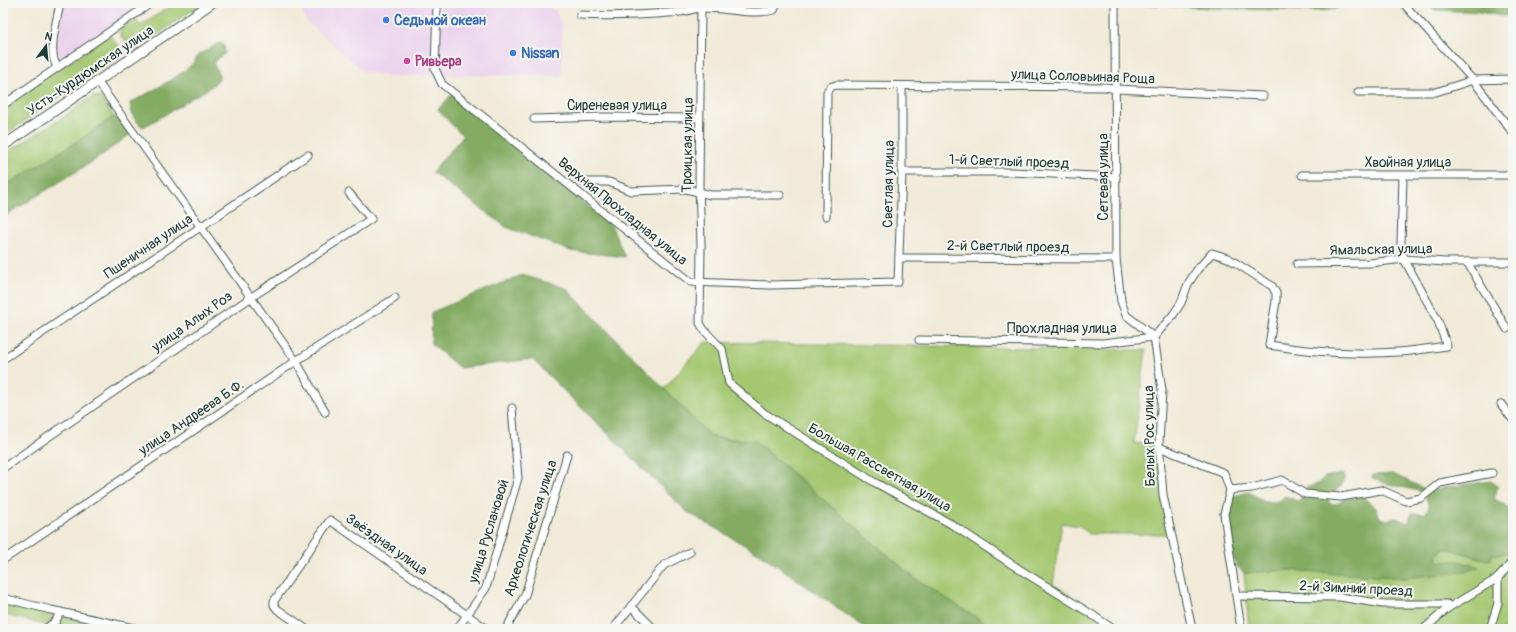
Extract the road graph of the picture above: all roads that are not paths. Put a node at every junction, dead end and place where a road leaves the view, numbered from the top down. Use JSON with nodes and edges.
{"nodes":[{"id":1,"x":60,"y":3,"type":"edge"},
{"id":2,"x":151,"y":3,"type":"edge"},
{"id":3,"x":212,"y":3,"type":"edge"},
{"id":4,"x":439,"y":3,"type":"edge"},
{"id":5,"x":777,"y":3,"type":"edge"},
{"id":6,"x":1115,"y":3,"type":"edge"},
{"id":7,"x":1403,"y":3,"type":"edge"},
{"id":8,"x":701,"y":8,"type":"junction"},
{"id":9,"x":580,"y":15,"type":"dead end"},
{"id":10,"x":57,"y":67,"type":"junction"},
{"id":11,"x":1513,"y":79,"type":"edge"},
{"id":12,"x":1473,"y":80,"type":"junction"},
{"id":13,"x":97,"y":81,"type":"junction"},
{"id":14,"x":902,"y":86,"type":"junction"},
{"id":15,"x":1116,"y":89,"type":"junction"},
{"id":16,"x":1358,"y":92,"type":"dead end"},
{"id":17,"x":1263,"y":96,"type":"dead end"},
{"id":18,"x":3,"y":105,"type":"edge"},
{"id":19,"x":699,"y":118,"type":"junction"},
{"id":20,"x":534,"y":119,"type":"dead end"},
{"id":21,"x":1513,"y":133,"type":"edge"},
{"id":22,"x":3,"y":146,"type":"edge"},
{"id":23,"x":308,"y":154,"type":"dead end"},
{"id":24,"x":902,"y":172,"type":"junction"},
{"id":25,"x":1302,"y":175,"type":"dead end"},
{"id":26,"x":1513,"y":175,"type":"edge"},
{"id":27,"x":1403,"y":176,"type":"junction"},
{"id":28,"x":1116,"y":177,"type":"junction"},
{"id":29,"x":582,"y":182,"type":"dead end"},
{"id":30,"x":699,"y":192,"type":"junction"},
{"id":31,"x":349,"y":193,"type":"dead end"},
{"id":32,"x":780,"y":195,"type":"dead end"},
{"id":33,"x":826,"y":216,"type":"dead end"},
{"id":34,"x":200,"y":226,"type":"junction"},
{"id":35,"x":899,"y":258,"type":"junction"},
{"id":36,"x":1116,"y":259,"type":"junction"},
{"id":37,"x":1404,"y":259,"type":"junction"},
{"id":38,"x":1467,"y":262,"type":"junction"},
{"id":39,"x":1513,"y":262,"type":"edge"},
{"id":40,"x":1297,"y":264,"type":"dead end"},
{"id":41,"x":700,"y":282,"type":"junction"},
{"id":42,"x":898,"y":282,"type":"joint"},
{"id":43,"x":250,"y":298,"type":"junction"},
{"id":44,"x":395,"y":298,"type":"dead end"},
{"id":45,"x":1507,"y":328,"type":"dead end"},
{"id":46,"x":1154,"y":337,"type":"junction"},
{"id":47,"x":919,"y":340,"type":"dead end"},
{"id":48,"x":3,"y":359,"type":"edge"},
{"id":49,"x":296,"y":361,"type":"junction"},
{"id":50,"x":1501,"y":404,"type":"dead end"},
{"id":51,"x":512,"y":408,"type":"dead end"},
{"id":52,"x":326,"y":412,"type":"dead end"},
{"id":53,"x":1513,"y":420,"type":"edge"},
{"id":54,"x":1160,"y":447,"type":"junction"},
{"id":55,"x":567,"y":455,"type":"dead end"},
{"id":56,"x":3,"y":468,"type":"edge"},
{"id":57,"x":1492,"y":473,"type":"dead end"},
{"id":58,"x":1230,"y":490,"type":"junction"},
{"id":59,"x":690,"y":552,"type":"dead end"},
{"id":60,"x":3,"y":560,"type":"edge"},
{"id":61,"x":1513,"y":561,"type":"edge"},
{"id":62,"x":1498,"y":578,"type":"junction"},
{"id":63,"x":1236,"y":596,"type":"junction"},
{"id":64,"x":3,"y":598,"type":"edge"},
{"id":65,"x":631,"y":606,"type":"junction"},
{"id":66,"x":1448,"y":608,"type":"junction"},
{"id":67,"x":60,"y":612,"type":"junction"},
{"id":68,"x":467,"y":615,"type":"junction"},
{"id":69,"x":45,"y":629,"type":"edge"},
{"id":70,"x":138,"y":629,"type":"edge"},
{"id":71,"x":306,"y":629,"type":"edge"},
{"id":72,"x":457,"y":629,"type":"edge"},
{"id":73,"x":487,"y":629,"type":"edge"},
{"id":74,"x":506,"y":629,"type":"edge"},
{"id":75,"x":613,"y":629,"type":"edge"},
{"id":76,"x":654,"y":629,"type":"edge"},
{"id":77,"x":1113,"y":629,"type":"edge"},
{"id":78,"x":1192,"y":629,"type":"edge"},
{"id":79,"x":1241,"y":629,"type":"edge"},
{"id":80,"x":1424,"y":629,"type":"edge"},
{"id":81,"x":1490,"y":629,"type":"edge"}],
"edges":[{"from":1,"to":10,"type":"street"},
{"from":2,"to":10,"type":"street"},
{"from":3,"to":13,"type":"main road","name":"Усть-Курдюмская улица"},
{"from":4,"to":41,"type":"street","name":"Верхняя Прохладная улица"},
{"from":5,"to":8,"type":"street"},
{"from":6,"to":15,"type":"street","name":"Сетевая улица"},
{"from":7,"to":12,"type":"street"},
{"from":8,"to":9,"type":"street"},
{"from":8,"to":19,"type":"street","name":"Троицкая улица"},
{"from":10,"to":18,"type":"street"},
{"from":11,"to":12,"type":"street"},
{"from":12,"to":16,"type":"street"},
{"from":12,"to":21,"type":"street"},
{"from":13,"to":22,"type":"main road","name":"Усть-Курдюмская улица"},
{"from":13,"to":34,"type":"street"},
{"from":14,"to":15,"type":"street","name":"улица Соловьиная Роща"},
{"from":14,"to":24,"type":"street","name":"Светлая улица"},
{"from":14,"to":33,"type":"street","name":"улица Соловьиная Роща"},
{"from":15,"to":17,"type":"street","name":"улица Соловьиная Роща"},
{"from":15,"to":28,"type":"street","name":"Сетевая улица"},
{"from":19,"to":20,"type":"street","name":"Сиреневая улица"},
{"from":19,"to":30,"type":"street","name":"Троицкая улица"},
{"from":23,"to":34,"type":"street","name":"Пшеничная улица"},
{"from":24,"to":28,"type":"street","name":"1-й Светлый проезд"},
{"from":24,"to":35,"type":"street","name":"Светлая улица"},
{"from":25,"to":27,"type":"street","name":"Хвойная улица"},
{"from":26,"to":27,"type":"street","name":"Хвойная улица"},
{"from":27,"to":37,"type":"street"},
{"from":28,"to":36,"type":"street","name":"Сетевая улица"},
{"from":29,"to":30,"type":"street"},
{"from":30,"to":32,"type":"street"},
{"from":30,"to":41,"type":"street","name":"Троицкая улица"},
{"from":31,"to":43,"type":"street","name":"улица Алых Роз"},
{"from":34,"to":43,"type":"street"},
{"from":34,"to":48,"type":"street","name":"Пшеничная улица"},
{"from":35,"to":36,"type":"street","name":"2-й Светлый проезд"},
{"from":35,"to":42,"type":"street","name":"Светлая улица"},
{"from":36,"to":46,"type":"street","name":"Сетевая улица"},
{"from":37,"to":38,"type":"street","name":"Ямальская улица"},
{"from":37,"to":40,"type":"street","name":"Ямальская улица"},
{"from":37,"to":46,"type":"street"},
{"from":38,"to":39,"type":"street","name":"Ямальская улица"},
{"from":38,"to":45,"type":"street"},
{"from":41,"to":42,"type":"street","name":"Верхняя Прохладная улица"},
{"from":41,"to":77,"type":"street","name":"Большая Рассветная улица"},
{"from":43,"to":49,"type":"street"},
{"from":43,"to":56,"type":"street","name":"улица Алых Роз"},
{"from":44,"to":49,"type":"street","name":"улица Андреева Б.Ф."},
{"from":46,"to":47,"type":"street","name":"Прохладная улица"},
{"from":46,"to":54,"type":"street","name":"Белых Рос улица"},
{"from":49,"to":52,"type":"street"},
{"from":49,"to":60,"type":"street","name":"улица Андреева Б.Ф."},
{"from":50,"to":53,"type":"street"},
{"from":51,"to":68,"type":"street","name":"улица Руслановой"},
{"from":54,"to":58,"type":"street"},
{"from":54,"to":78,"type":"street","name":"Белых Рос улица"},
{"from":55,"to":74,"type":"street","name":"Археологическая улица"},
{"from":57,"to":58,"type":"street"},
{"from":58,"to":63,"type":"street"},
{"from":59,"to":65,"type":"street"},
{"from":61,"to":62,"type":"street"},
{"from":62,"to":66,"type":"street"},
{"from":62,"to":81,"type":"street"},
{"from":63,"to":66,"type":"street","name":"2-й Зимний проезд"},
{"from":63,"to":79,"type":"street"},
{"from":64,"to":67,"type":"street"},
{"from":65,"to":75,"type":"street"},
{"from":65,"to":76,"type":"street"},
{"from":66,"to":80,"type":"street"},
{"from":67,"to":69,"type":"street"},
{"from":67,"to":70,"type":"street"},
{"from":68,"to":71,"type":"street","name":"Звёздная улица"},
{"from":68,"to":72,"type":"street","name":"улица Руслановой"},
{"from":68,"to":73,"type":"street"}]}
